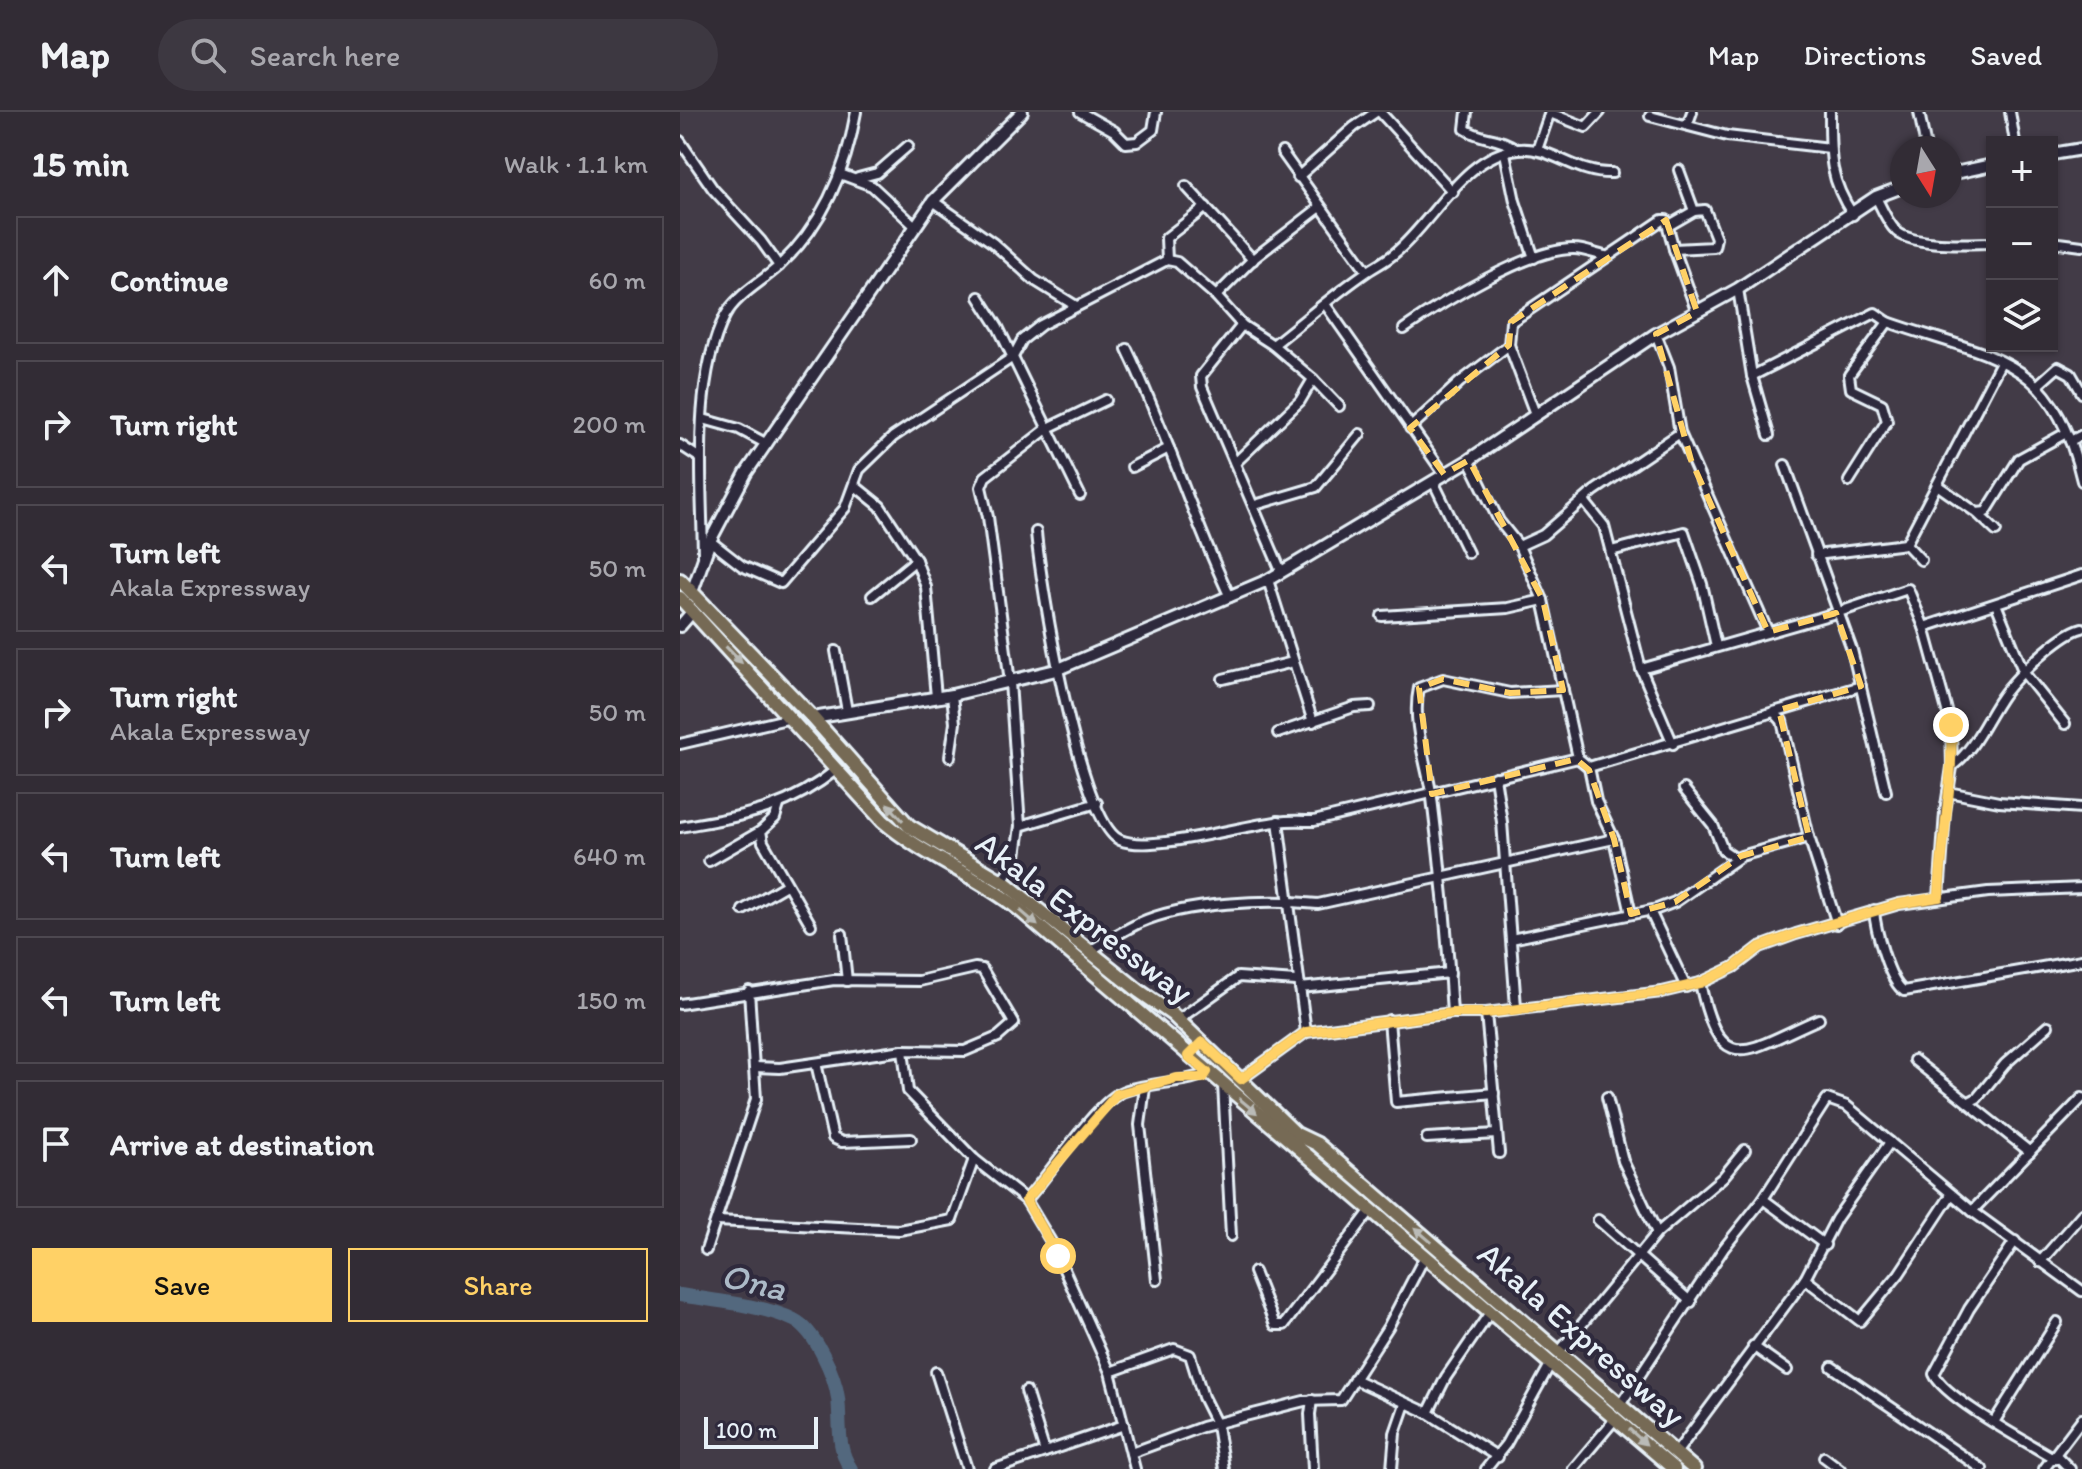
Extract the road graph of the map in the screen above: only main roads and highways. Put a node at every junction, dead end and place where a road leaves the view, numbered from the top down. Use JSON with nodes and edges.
{"nodes":[{"id":1,"x":680,"y":580,"type":"edge"},
{"id":2,"x":686,"y":595,"type":"edge"},
{"id":3,"x":1175,"y":1017,"type":"junction"},
{"id":4,"x":1167,"y":1036,"type":"junction"},
{"id":5,"x":1202,"y":1042,"type":"junction"},
{"id":6,"x":1188,"y":1056,"type":"junction"},
{"id":7,"x":1590,"y":1378,"type":"junction"},
{"id":8,"x":1580,"y":1388,"type":"junction"},
{"id":9,"x":1618,"y":1411,"type":"junction"},
{"id":10,"x":1673,"y":1469,"type":"edge"},
{"id":11,"x":1694,"y":1469,"type":"edge"}],
"edges":[{"from":1,"to":2,"type":"main road","name":"Akala Expressway"},
{"from":3,"to":2,"type":"main road","name":"Akala Expressway","one_way":true},
{"from":2,"to":4,"type":"main road","name":"Akala Expressway","one_way":true},
{"from":3,"to":4,"type":"main road"},
{"from":3,"to":5,"type":"main road","name":"Akala Expressway"},
{"from":4,"to":6,"type":"main road","name":"Akala Expressway"},
{"from":5,"to":6,"type":"main road"},
{"from":7,"to":5,"type":"main road","name":"Akala Expressway","one_way":true},
{"from":6,"to":8,"type":"main road","name":"Akala Expressway","one_way":true},
{"from":7,"to":8,"type":"main road"},
{"from":7,"to":9,"type":"main road","name":"Akala Expressway"},
{"from":8,"to":9,"type":"main road","name":"Akala Expressway"},
{"from":9,"to":10,"type":"main road","name":"Akala Expressway","one_way":true},
{"from":9,"to":11,"type":"main road","name":"Akala Expressway"}]}
